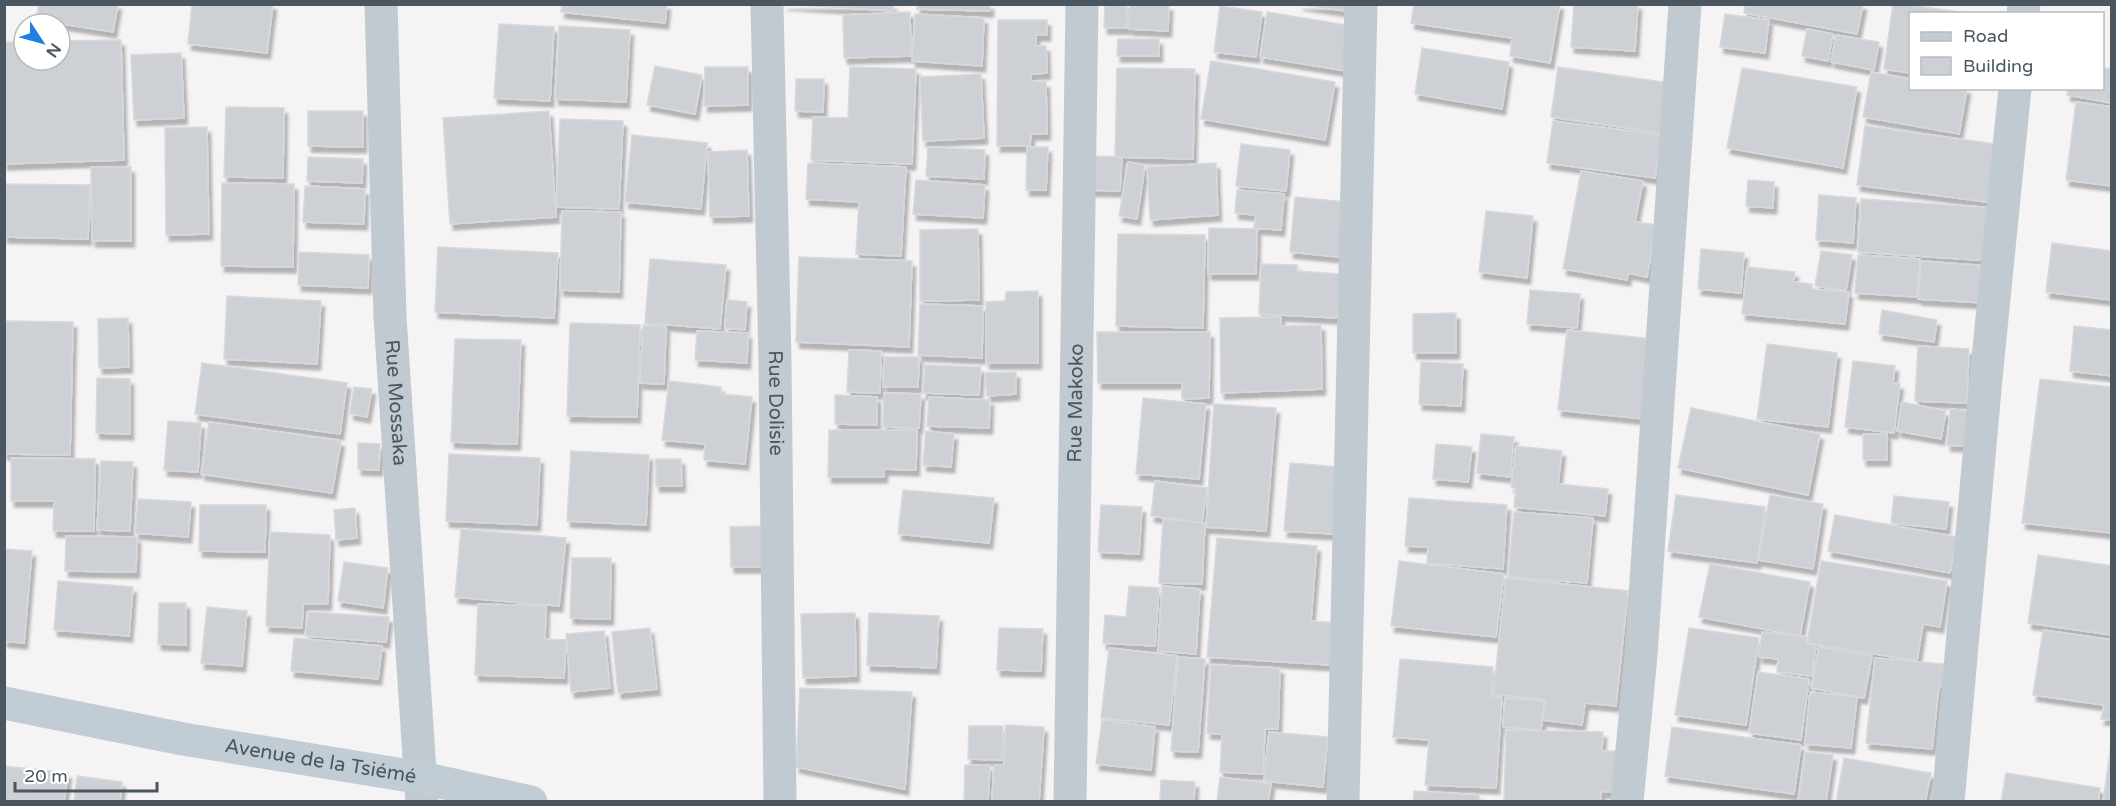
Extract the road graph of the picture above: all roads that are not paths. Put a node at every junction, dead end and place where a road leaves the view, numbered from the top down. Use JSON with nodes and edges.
{"nodes":[{"id":1,"x":381,"y":4,"type":"edge"},
{"id":2,"x":767,"y":4,"type":"edge"},
{"id":3,"x":1082,"y":4,"type":"edge"},
{"id":4,"x":1361,"y":4,"type":"edge"},
{"id":5,"x":1685,"y":4,"type":"edge"},
{"id":6,"x":2015,"y":90,"type":"edge"},
{"id":7,"x":4,"y":703,"type":"edge"},
{"id":8,"x":422,"y":790,"type":"edge"},
{"id":9,"x":531,"y":801,"type":"edge"},
{"id":10,"x":780,"y":801,"type":"edge"},
{"id":11,"x":1070,"y":801,"type":"edge"},
{"id":12,"x":1343,"y":801,"type":"edge"},
{"id":13,"x":1627,"y":801,"type":"edge"},
{"id":14,"x":1948,"y":801,"type":"edge"}],
"edges":[{"from":1,"to":8,"type":"street","name":"Rue Mossaka"},
{"from":2,"to":10,"type":"street","name":"Rue Dolisie"},
{"from":3,"to":11,"type":"street","name":"Rue Makoko"},
{"from":4,"to":12,"type":"street"},
{"from":5,"to":13,"type":"street"},
{"from":6,"to":14,"type":"street"},
{"from":7,"to":8,"type":"main road","name":"Avenue de la Tsiémé"},
{"from":8,"to":9,"type":"main road","name":"Avenue de la Tsiémé"}]}
